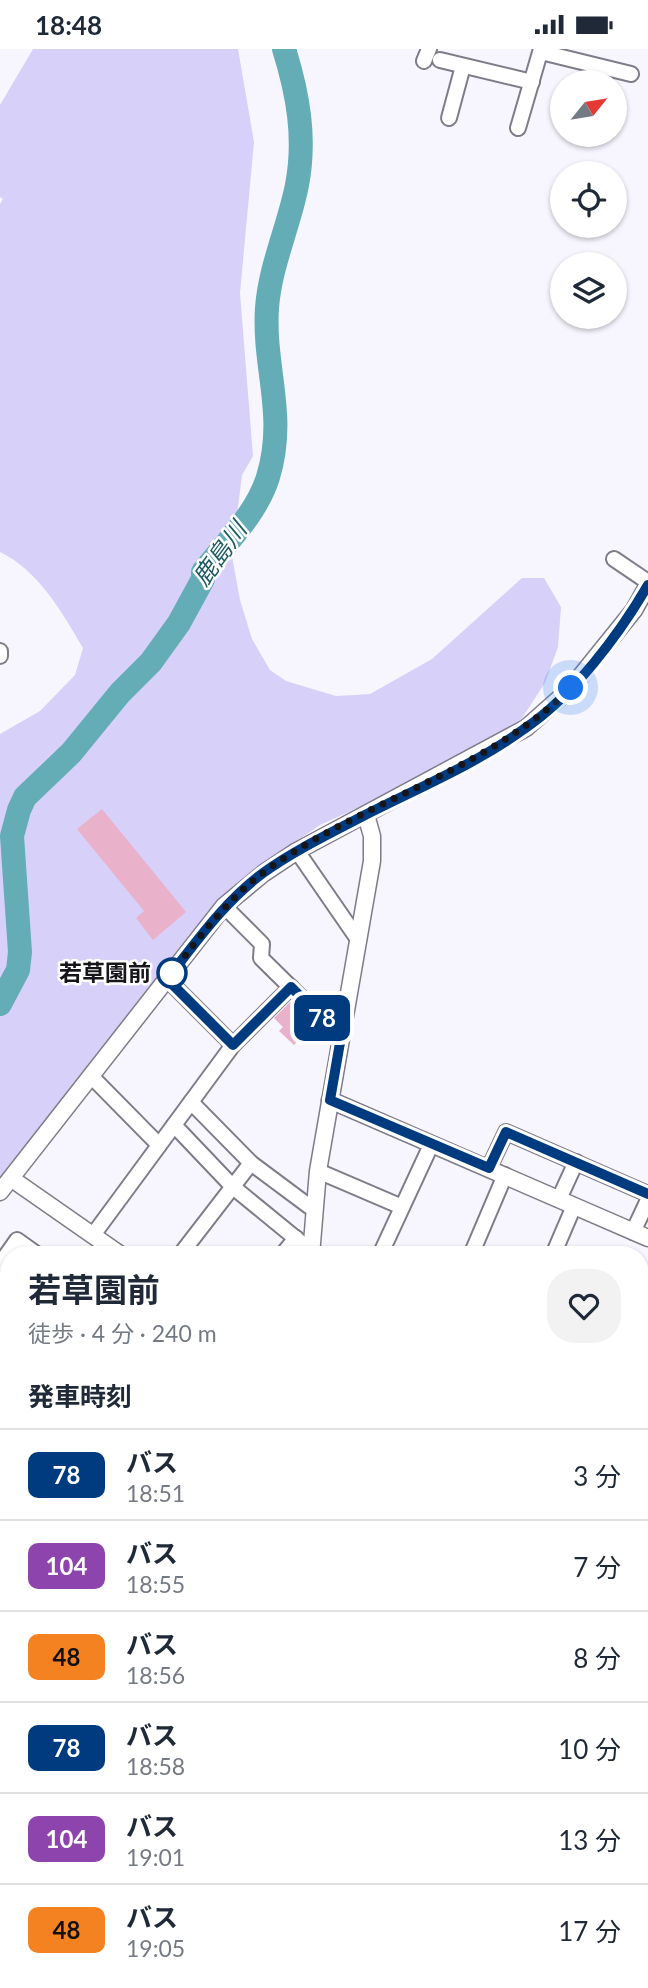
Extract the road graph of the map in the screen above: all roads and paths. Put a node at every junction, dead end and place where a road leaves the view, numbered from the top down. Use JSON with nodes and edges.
{"nodes":[{"id":1,"x":541,"y":50,"type":"edge"},
{"id":2,"x":440,"y":60,"type":"dead end"},
{"id":3,"x":463,"y":66,"type":"junction"},
{"id":4,"x":631,"y":73,"type":"dead end"},
{"id":5,"x":532,"y":82,"type":"junction"},
{"id":6,"x":449,"y":118,"type":"dead end"},
{"id":7,"x":517,"y":128,"type":"dead end"},
{"id":8,"x":614,"y":559,"type":"dead end"},
{"id":9,"x":648,"y":583,"type":"edge"},
{"id":10,"x":366,"y":815,"type":"junction"},
{"id":11,"x":297,"y":851,"type":"junction"},
{"id":12,"x":225,"y":906,"type":"junction"},
{"id":13,"x":357,"y":938,"type":"junction"},
{"id":14,"x":167,"y":979,"type":"junction"},
{"id":15,"x":291,"y":987,"type":"junction"},
{"id":16,"x":341,"y":1037,"type":"junction"},
{"id":17,"x":233,"y":1045,"type":"junction"},
{"id":18,"x":91,"y":1076,"type":"junction"},
{"id":19,"x":330,"y":1100,"type":"junction"},
{"id":20,"x":191,"y":1102,"type":"junction"},
{"id":21,"x":174,"y":1125,"type":"junction"},
{"id":22,"x":159,"y":1145,"type":"junction"},
{"id":23,"x":431,"y":1145,"type":"junction"},
{"id":24,"x":251,"y":1163,"type":"junction"},
{"id":25,"x":576,"y":1163,"type":"junction"},
{"id":26,"x":489,"y":1168,"type":"junction"},
{"id":27,"x":318,"y":1171,"type":"junction"},
{"id":28,"x":505,"y":1175,"type":"junction"},
{"id":29,"x":12,"y":1179,"type":"junction"},
{"id":30,"x":233,"y":1187,"type":"junction"},
{"id":31,"x":0,"y":1192,"type":"edge"},
{"id":32,"x":648,"y":1194,"type":"edge"},
{"id":33,"x":648,"y":1200,"type":"edge"},
{"id":34,"x":567,"y":1203,"type":"junction"},
{"id":35,"x":402,"y":1207,"type":"junction"},
{"id":36,"x":314,"y":1210,"type":"junction"},
{"id":37,"x":93,"y":1235,"type":"junction"},
{"id":38,"x":641,"y":1235,"type":"edge"},
{"id":39,"x":296,"y":1238,"type":"junction"},
{"id":40,"x":13,"y":1246,"type":"edge"},
{"id":41,"x":25,"y":1246,"type":"edge"},
{"id":42,"x":108,"y":1246,"type":"edge"},
{"id":43,"x":187,"y":1246,"type":"edge"},
{"id":44,"x":289,"y":1246,"type":"edge"},
{"id":45,"x":305,"y":1246,"type":"edge"},
{"id":46,"x":311,"y":1246,"type":"edge"},
{"id":47,"x":384,"y":1246,"type":"edge"},
{"id":48,"x":475,"y":1246,"type":"edge"},
{"id":49,"x":555,"y":1246,"type":"edge"}],
"edges":[{"from":1,"to":4,"type":"street"},
{"from":1,"to":5,"type":"street"},
{"from":2,"to":3,"type":"street"},
{"from":3,"to":5,"type":"street"},
{"from":3,"to":6,"type":"street"},
{"from":5,"to":7,"type":"street"},
{"from":8,"to":9,"type":"street"},
{"from":9,"to":10,"type":"street"},
{"from":10,"to":11,"type":"street"},
{"from":10,"to":13,"type":"street"},
{"from":11,"to":12,"type":"street"},
{"from":11,"to":13,"type":"street"},
{"from":12,"to":14,"type":"street"},
{"from":12,"to":15,"type":"street"},
{"from":13,"to":16,"type":"street"},
{"from":14,"to":17,"type":"street"},
{"from":14,"to":18,"type":"street"},
{"from":15,"to":16,"type":"street"},
{"from":15,"to":17,"type":"street"},
{"from":16,"to":19,"type":"street"},
{"from":17,"to":20,"type":"street"},
{"from":18,"to":22,"type":"street"},
{"from":18,"to":29,"type":"street"},
{"from":19,"to":23,"type":"street"},
{"from":19,"to":27,"type":"street"},
{"from":20,"to":21,"type":"street"},
{"from":20,"to":24,"type":"street"},
{"from":21,"to":22,"type":"street"},
{"from":21,"to":30,"type":"street"},
{"from":22,"to":37,"type":"street"},
{"from":23,"to":26,"type":"street"},
{"from":23,"to":35,"type":"street"},
{"from":24,"to":30,"type":"street"},
{"from":24,"to":36,"type":"street"},
{"from":25,"to":26,"type":"street"},
{"from":25,"to":32,"type":"street"},
{"from":25,"to":34,"type":"street"},
{"from":26,"to":28,"type":"street"},
{"from":27,"to":35,"type":"street"},
{"from":27,"to":36,"type":"street"},
{"from":28,"to":34,"type":"street"},
{"from":28,"to":48,"type":"street"},
{"from":29,"to":31,"type":"street"},
{"from":29,"to":37,"type":"street"},
{"from":30,"to":39,"type":"street"},
{"from":30,"to":43,"type":"street"},
{"from":33,"to":38,"type":"street"},
{"from":34,"to":38,"type":"street"},
{"from":34,"to":49,"type":"street"},
{"from":35,"to":47,"type":"street"},
{"from":36,"to":46,"type":"street"},
{"from":37,"to":42,"type":"street"},
{"from":39,"to":44,"type":"street"},
{"from":39,"to":45,"type":"street"},
{"from":40,"to":41,"type":"street"}]}
